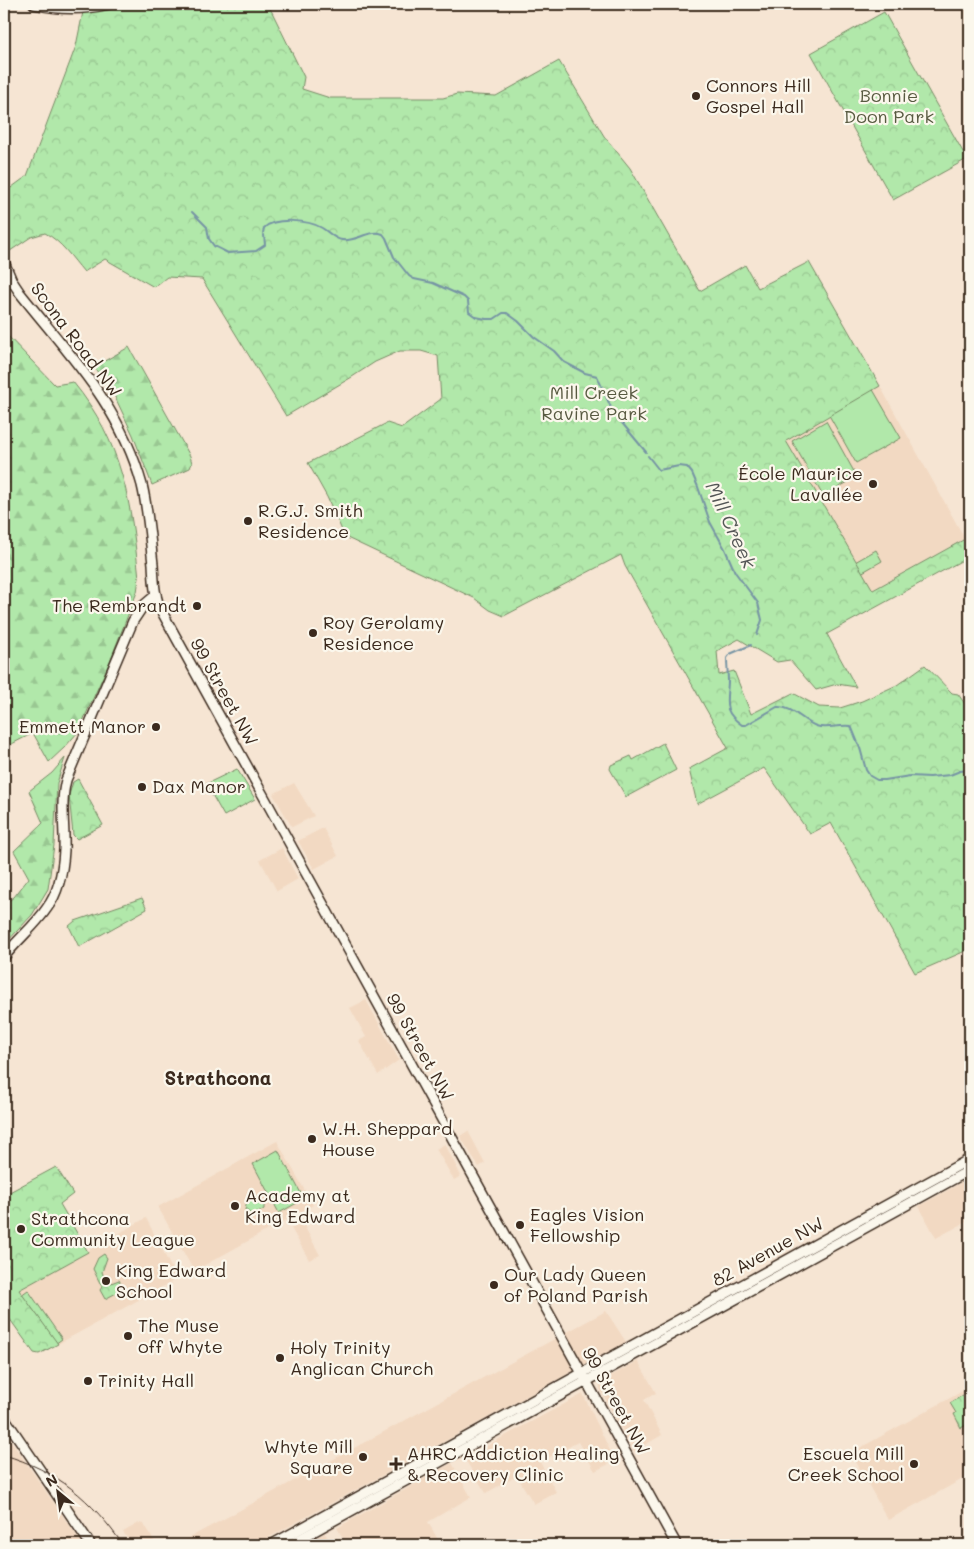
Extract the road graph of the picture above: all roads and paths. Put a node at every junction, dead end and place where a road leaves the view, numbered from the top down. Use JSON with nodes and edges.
{"nodes":[{"id":1,"x":34,"y":4,"type":"edge"},
{"id":2,"x":109,"y":4,"type":"edge"},
{"id":3,"x":4,"y":262,"type":"edge"},
{"id":4,"x":4,"y":275,"type":"edge"},
{"id":5,"x":12,"y":281,"type":"junction"},
{"id":6,"x":156,"y":595,"type":"junction"},
{"id":7,"x":165,"y":620,"type":"joint"},
{"id":8,"x":4,"y":958,"type":"edge"},
{"id":9,"x":970,"y":1160,"type":"edge"},
{"id":10,"x":970,"y":1170,"type":"edge"},
{"id":11,"x":584,"y":1378,"type":"junction"},
{"id":12,"x":4,"y":1417,"type":"edge"},
{"id":13,"x":677,"y":1544,"type":"edge"},
{"id":14,"x":91,"y":1545,"type":"edge"},
{"id":15,"x":270,"y":1545,"type":"edge"},
{"id":16,"x":289,"y":1545,"type":"edge"}],
"edges":[{"from":1,"to":2,"type":"main road"},
{"from":3,"to":5,"type":"main road","name":"Scona Road NW"},
{"from":4,"to":5,"type":"main road","name":"Scona Road NW"},
{"from":5,"to":6,"type":"main road","name":"Scona Road NW"},
{"from":6,"to":7,"type":"main road","name":"Scona Road NW"},
{"from":6,"to":8,"type":"main road"},
{"from":7,"to":11,"type":"main road","name":"99 Street NW"},
{"from":9,"to":11,"type":"main road","name":"82 Avenue NW"},
{"from":10,"to":11,"type":"main road","name":"82 Avenue NW"},
{"from":11,"to":13,"type":"main road","name":"99 Street NW"},
{"from":11,"to":15,"type":"main road"},
{"from":11,"to":16,"type":"main road"},
{"from":12,"to":14,"type":"main road"}]}
